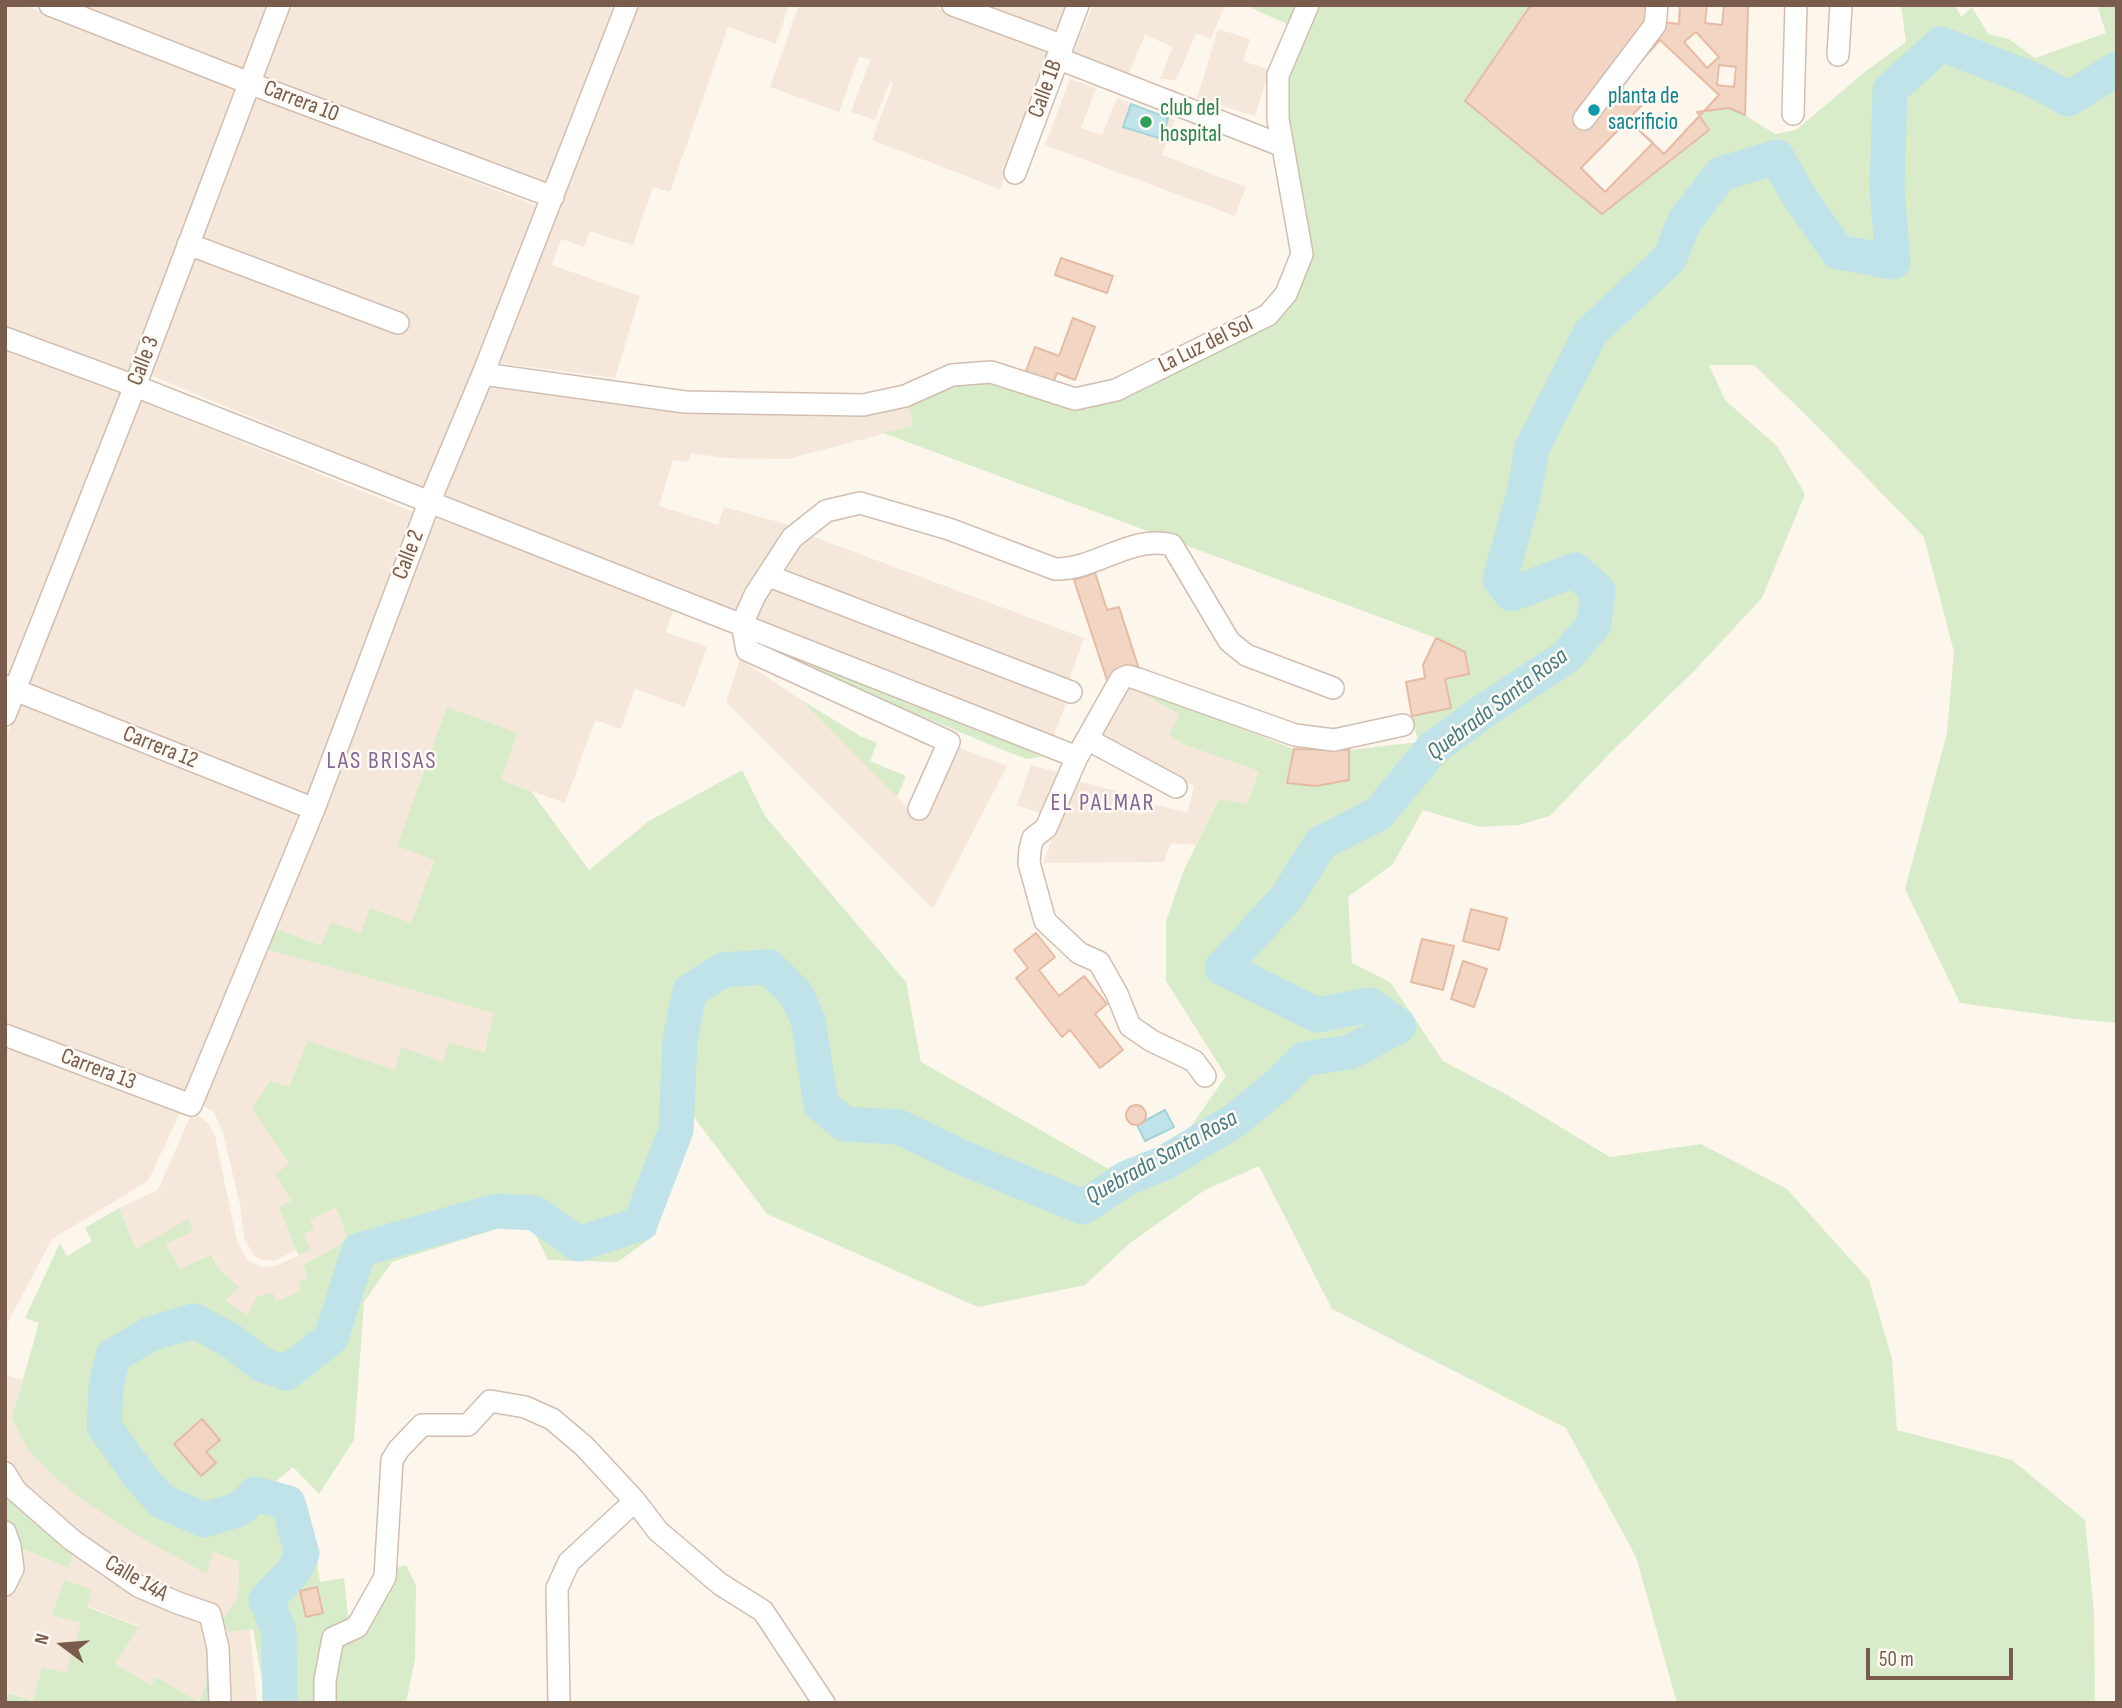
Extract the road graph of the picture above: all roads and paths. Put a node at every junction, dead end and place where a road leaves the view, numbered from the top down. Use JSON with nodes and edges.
{"nodes":[{"id":1,"x":50,"y":5,"type":"edge"},
{"id":2,"x":279,"y":5,"type":"edge"},
{"id":3,"x":628,"y":5,"type":"edge"},
{"id":4,"x":953,"y":5,"type":"edge"},
{"id":5,"x":1078,"y":5,"type":"edge"},
{"id":6,"x":1308,"y":5,"type":"edge"},
{"id":7,"x":1657,"y":5,"type":"edge"},
{"id":8,"x":1796,"y":5,"type":"edge"},
{"id":9,"x":1841,"y":5,"type":"edge"},
{"id":10,"x":1059,"y":51,"type":"junction"},
{"id":11,"x":1838,"y":55,"type":"dead end"},
{"id":12,"x":249,"y":83,"type":"junction"},
{"id":13,"x":1793,"y":114,"type":"dead end"},
{"id":14,"x":1584,"y":119,"type":"dead end"},
{"id":15,"x":1283,"y":146,"type":"junction"},
{"id":16,"x":1015,"y":173,"type":"dead end"},
{"id":17,"x":553,"y":197,"type":"junction"},
{"id":18,"x":188,"y":244,"type":"junction"},
{"id":19,"x":398,"y":323,"type":"dead end"},
{"id":20,"x":5,"y":338,"type":"edge"},
{"id":21,"x":483,"y":374,"type":"junction"},
{"id":22,"x":135,"y":386,"type":"junction"},
{"id":23,"x":429,"y":503,"type":"junction"},
{"id":24,"x":769,"y":576,"type":"junction"},
{"id":25,"x":742,"y":624,"type":"junction"},
{"id":26,"x":10,"y":688,"type":"edge"},
{"id":27,"x":1333,"y":688,"type":"dead end"},
{"id":28,"x":1070,"y":692,"type":"dead end"},
{"id":29,"x":5,"y":715,"type":"edge"},
{"id":30,"x":1403,"y":725,"type":"dead end"},
{"id":31,"x":1082,"y":748,"type":"junction"},
{"id":32,"x":1176,"y":787,"type":"dead end"},
{"id":33,"x":314,"y":809,"type":"junction"},
{"id":34,"x":919,"y":809,"type":"dead end"},
{"id":35,"x":5,"y":1035,"type":"edge"},
{"id":36,"x":1205,"y":1076,"type":"dead end"},
{"id":37,"x":191,"y":1105,"type":"joint"},
{"id":38,"x":5,"y":1473,"type":"edge"},
{"id":39,"x":635,"y":1501,"type":"junction"},
{"id":40,"x":5,"y":1532,"type":"edge"},
{"id":41,"x":5,"y":1586,"type":"edge"},
{"id":42,"x":219,"y":1702,"type":"edge"},
{"id":43,"x":325,"y":1703,"type":"edge"},
{"id":44,"x":559,"y":1703,"type":"edge"},
{"id":45,"x":824,"y":1703,"type":"edge"}],
"edges":[{"from":1,"to":12,"type":"street","name":"Carrera 10"},
{"from":2,"to":12,"type":"street","name":"Calle 3"},
{"from":3,"to":17,"type":"street","name":"Calle 2"},
{"from":4,"to":10,"type":"street"},
{"from":5,"to":10,"type":"street","name":"Calle 1B"},
{"from":6,"to":15,"type":"street","name":"La Luz del Sol"},
{"from":7,"to":14,"type":"street"},
{"from":8,"to":13,"type":"street"},
{"from":9,"to":11,"type":"street"},
{"from":10,"to":15,"type":"street"},
{"from":10,"to":16,"type":"street","name":"Calle 1B"},
{"from":12,"to":17,"type":"street","name":"Carrera 10"},
{"from":12,"to":18,"type":"street","name":"Calle 3"},
{"from":15,"to":21,"type":"street","name":"La Luz del Sol"},
{"from":17,"to":21,"type":"street","name":"Calle 2"},
{"from":18,"to":19,"type":"street"},
{"from":18,"to":22,"type":"street","name":"Calle 3"},
{"from":20,"to":22,"type":"street"},
{"from":21,"to":23,"type":"street","name":"Calle 2"},
{"from":22,"to":23,"type":"street"},
{"from":22,"to":26,"type":"street","name":"Calle 3"},
{"from":23,"to":25,"type":"street"},
{"from":23,"to":33,"type":"street","name":"Calle 2"},
{"from":24,"to":25,"type":"street"},
{"from":24,"to":27,"type":"street"},
{"from":24,"to":28,"type":"street"},
{"from":25,"to":31,"type":"street"},
{"from":25,"to":34,"type":"street"},
{"from":26,"to":29,"type":"street","name":"Calle 3"},
{"from":26,"to":33,"type":"street","name":"Carrera 12"},
{"from":30,"to":31,"type":"street"},
{"from":31,"to":32,"type":"street"},
{"from":31,"to":36,"type":"street"},
{"from":33,"to":37,"type":"street","name":"Calle 2"},
{"from":35,"to":37,"type":"street","name":"Carrera 13"},
{"from":38,"to":42,"type":"street","name":"Calle 14A"},
{"from":39,"to":43,"type":"street"},
{"from":39,"to":44,"type":"street"},
{"from":39,"to":45,"type":"street"},
{"from":40,"to":41,"type":"street"}]}
